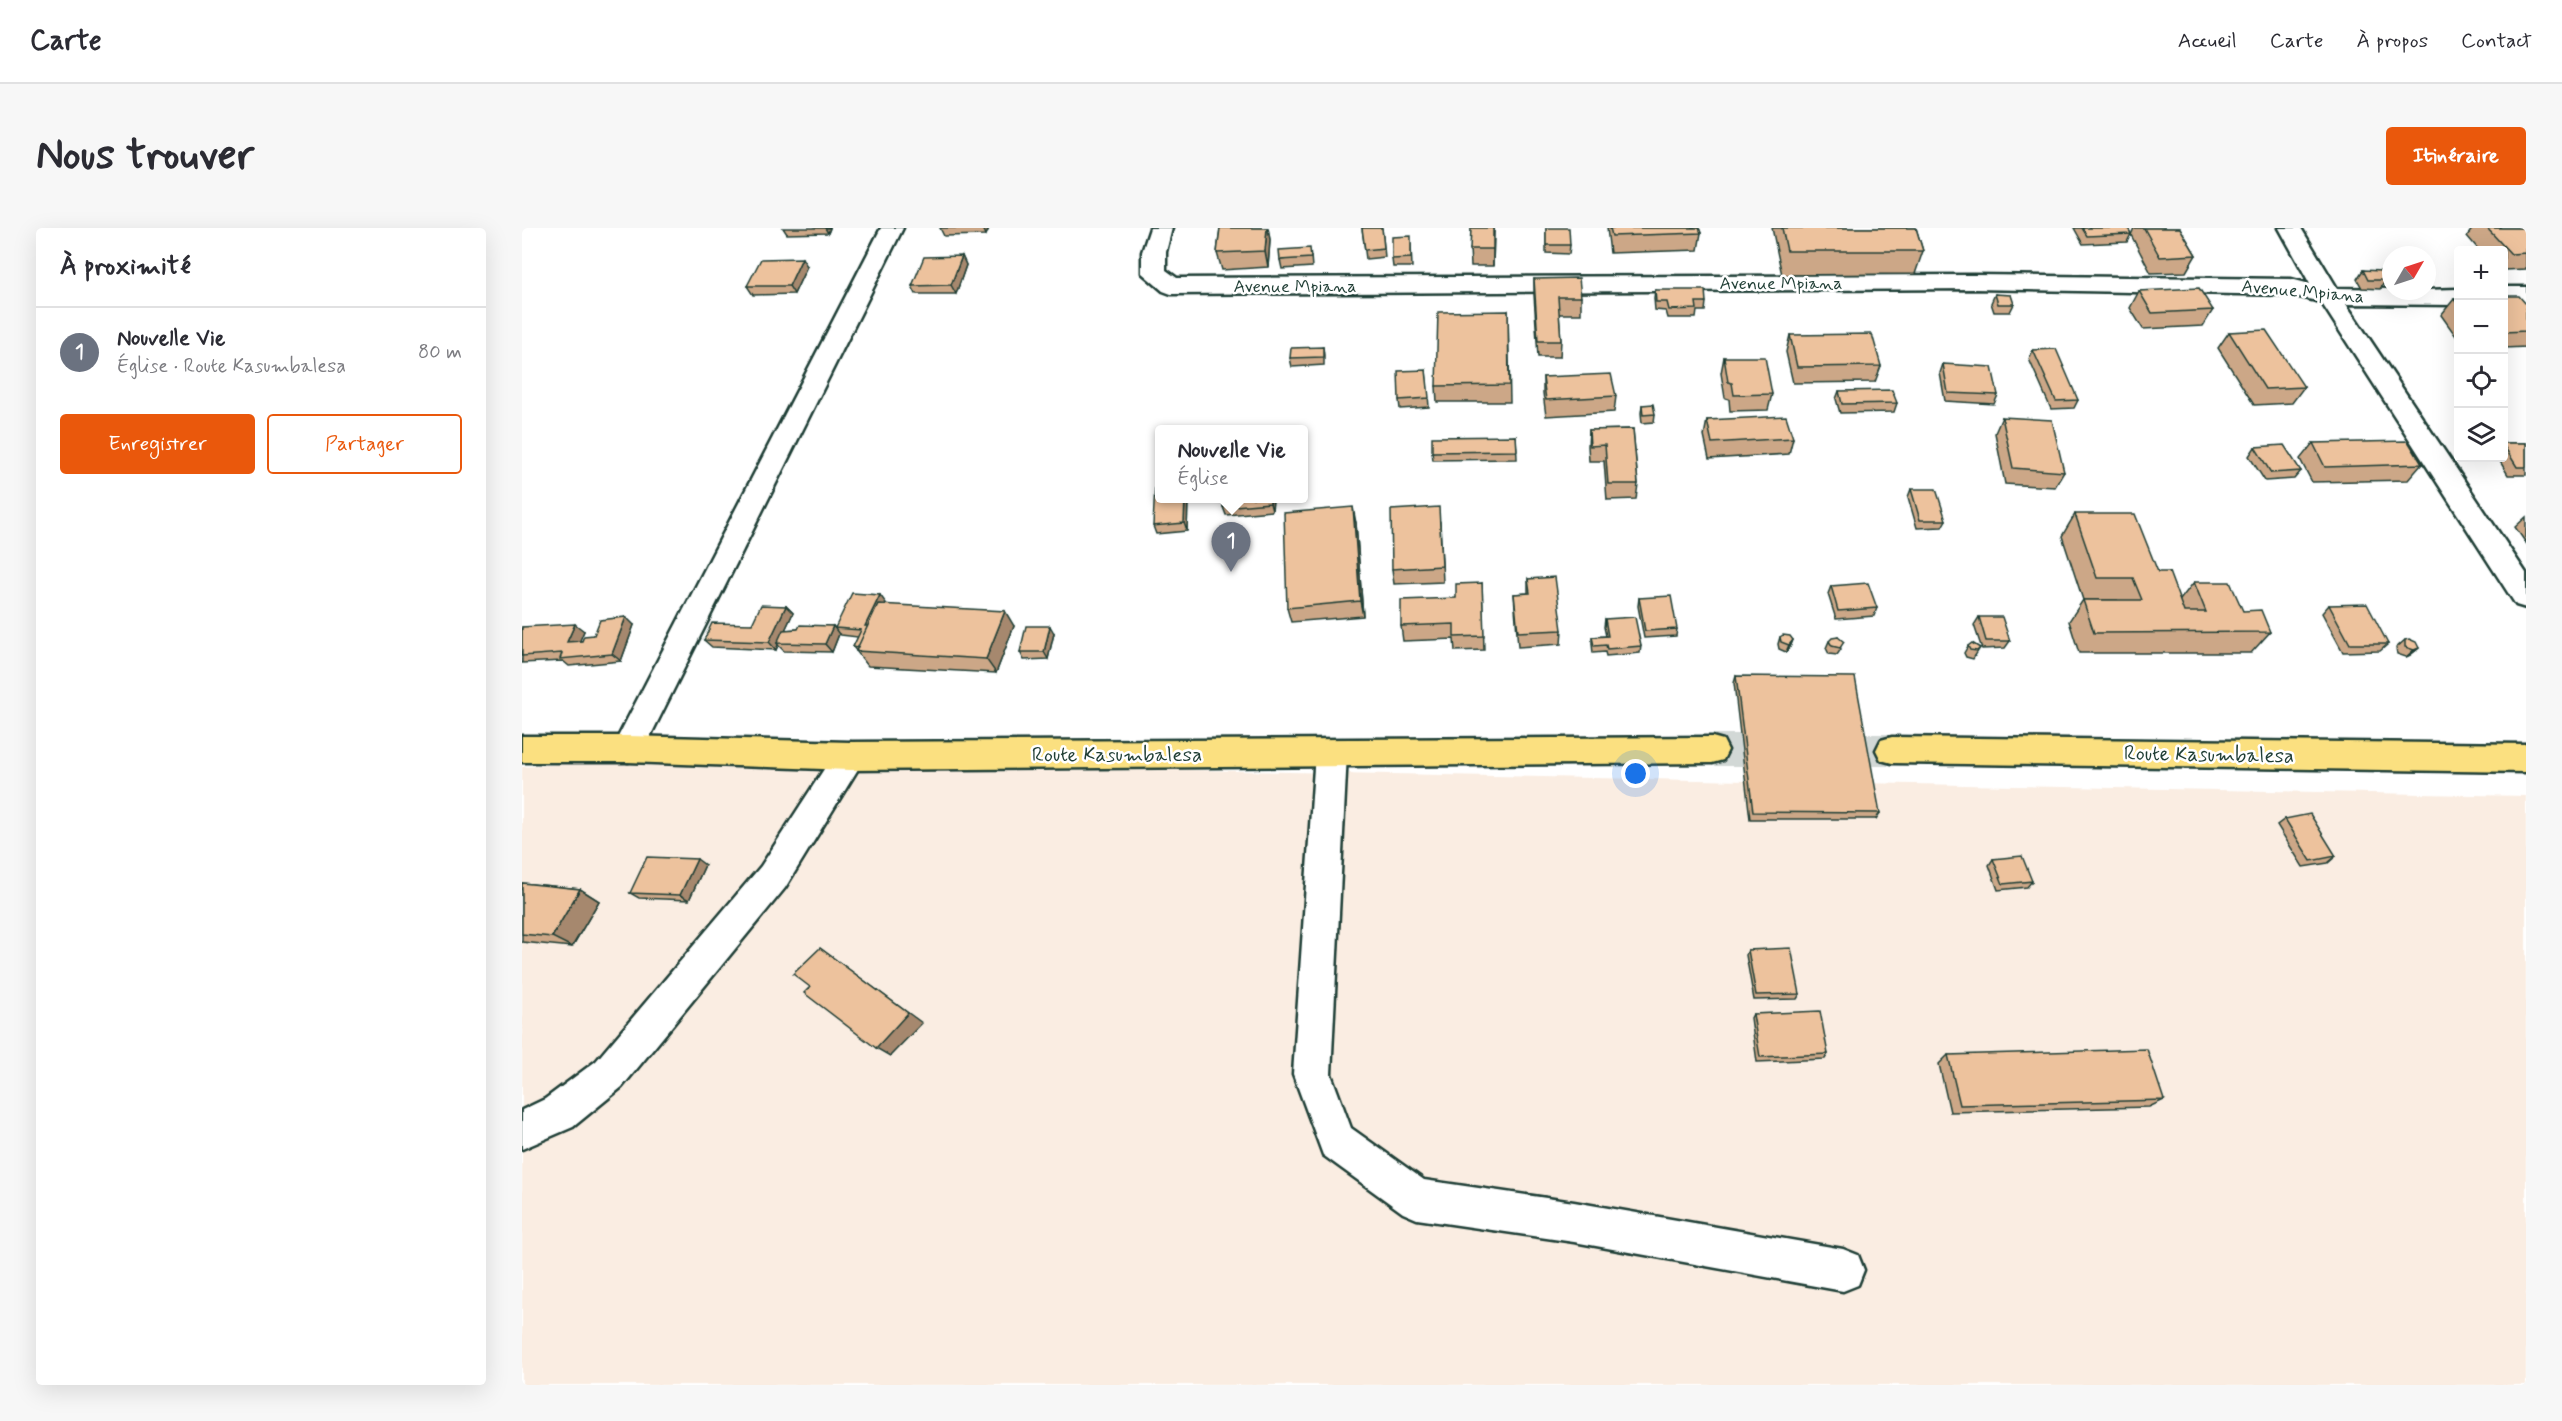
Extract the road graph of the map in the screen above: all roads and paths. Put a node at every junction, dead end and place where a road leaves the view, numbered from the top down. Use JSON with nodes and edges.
{"nodes":[{"id":1,"x":892,"y":228,"type":"edge"},
{"id":2,"x":1161,"y":228,"type":"edge"},
{"id":3,"x":2290,"y":228,"type":"edge"},
{"id":4,"x":2508,"y":295,"type":"edge"},
{"id":5,"x":2526,"y":295,"type":"edge"},
{"id":6,"x":2329,"y":296,"type":"junction"},
{"id":7,"x":2454,"y":297,"type":"edge"},
{"id":8,"x":2526,"y":597,"type":"edge"},
{"id":9,"x":522,"y":748,"type":"edge"},
{"id":10,"x":628,"y":749,"type":"junction"},
{"id":11,"x":1712,"y":750,"type":"tunnel mouth"},
{"id":12,"x":1892,"y":750,"type":"tunnel mouth"},
{"id":13,"x":1331,"y":753,"type":"junction"},
{"id":14,"x":850,"y":756,"type":"junction"},
{"id":15,"x":2526,"y":758,"type":"edge"},
{"id":16,"x":522,"y":1130,"type":"edge"},
{"id":17,"x":1843,"y":1270,"type":"dead end"}],
"edges":[{"from":1,"to":10,"type":"street"},
{"from":2,"to":6,"type":"street","name":"Avenue Mpiana"},
{"from":3,"to":6,"type":"street"},
{"from":4,"to":5,"type":"street"},
{"from":6,"to":7,"type":"street","name":"Avenue Mpiana"},
{"from":6,"to":8,"type":"street"},
{"from":9,"to":10,"type":"highway","name":"Route Kasumbalesa"},
{"from":10,"to":14,"type":"highway","name":"Route Kasumbalesa"},
{"from":11,"to":13,"type":"highway","name":"Route Kasumbalesa"},
{"from":12,"to":15,"type":"highway","name":"Route Kasumbalesa"},
{"from":13,"to":14,"type":"highway","name":"Route Kasumbalesa"},
{"from":13,"to":17,"type":"street"},
{"from":14,"to":16,"type":"street"}]}
